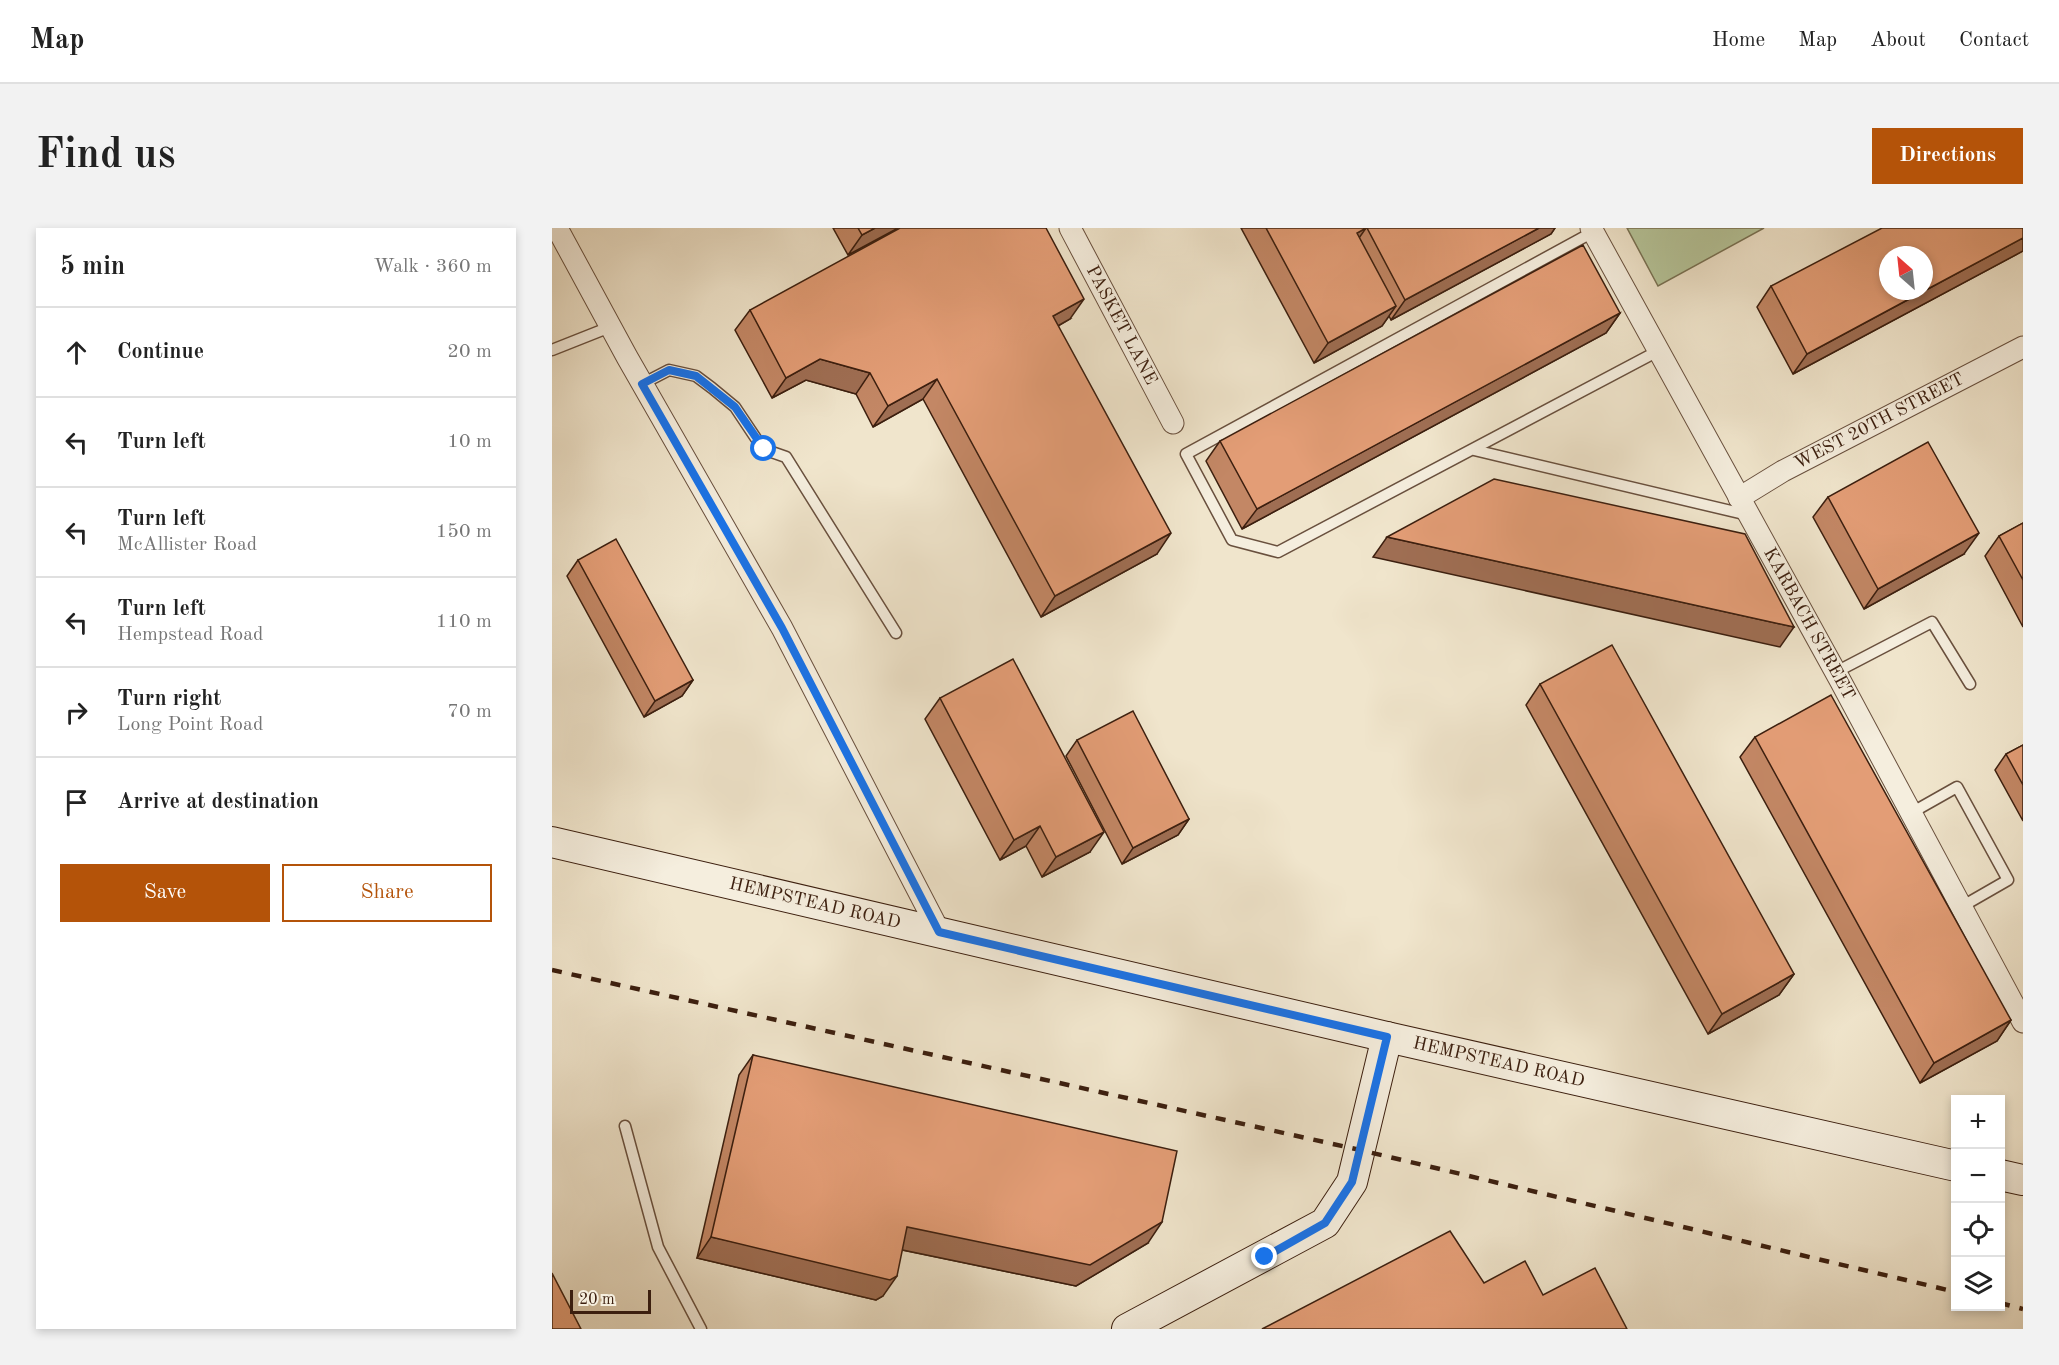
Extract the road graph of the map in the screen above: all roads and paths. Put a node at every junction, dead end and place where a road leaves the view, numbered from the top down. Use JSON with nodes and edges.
{"nodes":[{"id":1,"x":557,"y":228,"type":"edge"},
{"id":2,"x":1070,"y":228,"type":"edge"},
{"id":3,"x":1592,"y":230,"type":"edge"},
{"id":4,"x":610,"y":327,"type":"junction"},
{"id":5,"x":2023,"y":347,"type":"edge"},
{"id":6,"x":552,"y":350,"type":"edge"},
{"id":7,"x":1658,"y":351,"type":"junction"},
{"id":8,"x":642,"y":384,"type":"junction"},
{"id":9,"x":1173,"y":423,"type":"dead end"},
{"id":10,"x":1474,"y":450,"type":"junction"},
{"id":11,"x":1744,"y":506,"type":"junction"},
{"id":12,"x":896,"y":633,"type":"dead end"},
{"id":13,"x":1836,"y":672,"type":"junction"},
{"id":14,"x":1970,"y":684,"type":"dead end"},
{"id":15,"x":1911,"y":813,"type":"junction"},
{"id":16,"x":552,"y":842,"type":"edge"},
{"id":17,"x":1961,"y":907,"type":"junction"},
{"id":18,"x":939,"y":932,"type":"junction"},
{"id":19,"x":2023,"y":1022,"type":"edge"},
{"id":20,"x":1387,"y":1037,"type":"junction"},
{"id":21,"x":626,"y":1126,"type":"dead end"},
{"id":22,"x":1951,"y":1165,"type":"edge"},
{"id":23,"x":2005,"y":1176,"type":"edge"},
{"id":24,"x":2023,"y":1180,"type":"edge"},
{"id":25,"x":700,"y":1329,"type":"edge"},
{"id":26,"x":1127,"y":1329,"type":"edge"}],
"edges":[{"from":1,"to":4,"type":"street"},
{"from":2,"to":9,"type":"street","name":"PASKET LANE"},
{"from":3,"to":7,"type":"street","name":"KARBACH STREET"},
{"from":3,"to":10,"type":"lane"},
{"from":4,"to":6,"type":"lane"},
{"from":4,"to":8,"type":"street"},
{"from":5,"to":11,"type":"street","name":"WEST 20TH STREET"},
{"from":7,"to":10,"type":"lane"},
{"from":7,"to":11,"type":"street","name":"KARBACH STREET"},
{"from":8,"to":12,"type":"lane"},
{"from":8,"to":18,"type":"street"},
{"from":10,"to":11,"type":"lane"},
{"from":11,"to":13,"type":"street","name":"KARBACH STREET"},
{"from":13,"to":14,"type":"lane"},
{"from":13,"to":15,"type":"street","name":"KARBACH STREET"},
{"from":15,"to":17,"type":"street","name":"KARBACH STREET"},
{"from":15,"to":17,"type":"lane"},
{"from":16,"to":18,"type":"main road","name":"HEMPSTEAD ROAD"},
{"from":17,"to":19,"type":"street","name":"KARBACH STREET"},
{"from":18,"to":20,"type":"main road","name":"HEMPSTEAD ROAD"},
{"from":20,"to":22,"type":"main road","name":"HEMPSTEAD ROAD"},
{"from":20,"to":26,"type":"main road"},
{"from":21,"to":25,"type":"lane"},
{"from":23,"to":24,"type":"main road"}]}
